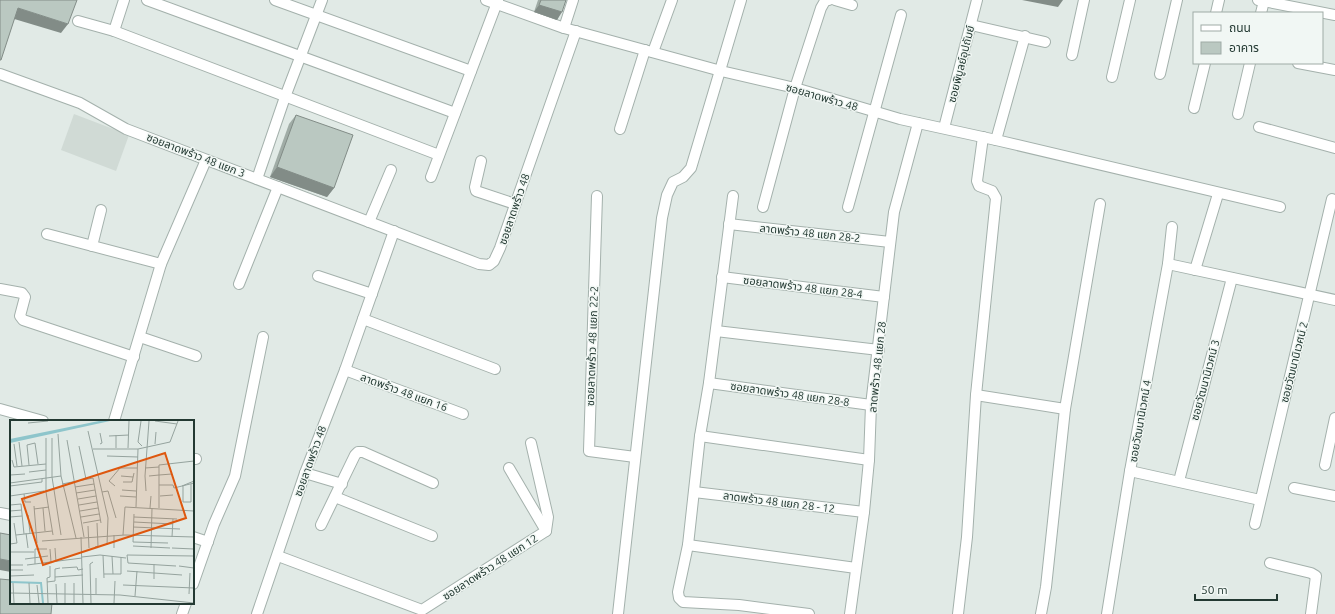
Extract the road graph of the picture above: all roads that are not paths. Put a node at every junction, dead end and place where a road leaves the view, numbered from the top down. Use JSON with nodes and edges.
{"nodes":[{"id":1,"x":124,"y":0,"type":"edge"},
{"id":2,"x":147,"y":0,"type":"edge"},
{"id":3,"x":276,"y":0,"type":"edge"},
{"id":4,"x":322,"y":0,"type":"edge"},
{"id":5,"x":486,"y":0,"type":"edge"},
{"id":6,"x":573,"y":0,"type":"edge"},
{"id":7,"x":672,"y":0,"type":"edge"},
{"id":8,"x":740,"y":0,"type":"edge"},
{"id":9,"x":829,"y":0,"type":"edge"},
{"id":10,"x":835,"y":0,"type":"edge"},
{"id":11,"x":977,"y":0,"type":"edge"},
{"id":12,"x":1084,"y":0,"type":"edge"},
{"id":13,"x":1130,"y":0,"type":"edge"},
{"id":14,"x":1177,"y":0,"type":"edge"},
{"id":15,"x":1219,"y":0,"type":"edge"},
{"id":16,"x":1261,"y":1,"type":"edge"},
{"id":17,"x":498,"y":2,"type":"edge"},
{"id":18,"x":852,"y":5,"type":"dead end"},
{"id":19,"x":1216,"y":12,"type":"edge"},
{"id":20,"x":1261,"y":12,"type":"edge"},
{"id":21,"x":1319,"y":12,"type":"edge"},
{"id":22,"x":1323,"y":13,"type":"edge"},
{"id":23,"x":316,"y":15,"type":"junction"},
{"id":24,"x":901,"y":15,"type":"dead end"},
{"id":25,"x":1335,"y":15,"type":"edge"},
{"id":26,"x":78,"y":20,"type":"dead end"},
{"id":27,"x":971,"y":25,"type":"junction"},
{"id":28,"x":564,"y":28,"type":"junction"},
{"id":29,"x":114,"y":31,"type":"junction"},
{"id":30,"x":576,"y":31,"type":"junction"},
{"id":31,"x":1025,"y":36,"type":"junction"},
{"id":32,"x":1045,"y":42,"type":"dead end"},
{"id":33,"x":649,"y":51,"type":"junction"},
{"id":34,"x":1072,"y":55,"type":"dead end"},
{"id":35,"x":301,"y":56,"type":"junction"},
{"id":36,"x":1205,"y":64,"type":"edge"},
{"id":37,"x":1250,"y":64,"type":"edge"},
{"id":38,"x":1303,"y":64,"type":"edge"},
{"id":39,"x":1335,"y":70,"type":"edge"},
{"id":40,"x":471,"y":71,"type":"junction"},
{"id":41,"x":721,"y":71,"type":"junction"},
{"id":42,"x":0,"y":74,"type":"edge"},
{"id":43,"x":1160,"y":74,"type":"dead end"},
{"id":44,"x":1112,"y":77,"type":"dead end"},
{"id":45,"x":795,"y":88,"type":"junction"},
{"id":46,"x":285,"y":98,"type":"junction"},
{"id":47,"x":1194,"y":108,"type":"dead end"},
{"id":48,"x":874,"y":112,"type":"junction"},
{"id":49,"x":455,"y":113,"type":"junction"},
{"id":50,"x":1238,"y":114,"type":"dead end"},
{"id":51,"x":918,"y":123,"type":"junction"},
{"id":52,"x":1259,"y":127,"type":"dead end"},
{"id":53,"x":944,"y":128,"type":"junction"},
{"id":54,"x":620,"y":129,"type":"dead end"},
{"id":55,"x":983,"y":137,"type":"junction"},
{"id":56,"x":996,"y":140,"type":"junction"},
{"id":57,"x":1335,"y":148,"type":"edge"},
{"id":58,"x":439,"y":155,"type":"junction"},
{"id":59,"x":206,"y":160,"type":"junction"},
{"id":60,"x":481,"y":162,"type":"dead end"},
{"id":61,"x":391,"y":170,"type":"dead end"},
{"id":62,"x":431,"y":177,"type":"dead end"},
{"id":63,"x":257,"y":179,"type":"junction"},
{"id":64,"x":278,"y":187,"type":"junction"},
{"id":65,"x":1218,"y":194,"type":"junction"},
{"id":66,"x":597,"y":196,"type":"dead end"},
{"id":67,"x":733,"y":196,"type":"dead end"},
{"id":68,"x":1332,"y":199,"type":"dead end"},
{"id":69,"x":515,"y":204,"type":"junction"},
{"id":70,"x":1100,"y":204,"type":"dead end"},
{"id":71,"x":763,"y":207,"type":"dead end"},
{"id":72,"x":848,"y":207,"type":"dead end"},
{"id":73,"x":1280,"y":207,"type":"dead end"},
{"id":74,"x":101,"y":210,"type":"dead end"},
{"id":75,"x":370,"y":222,"type":"junction"},
{"id":76,"x":729,"y":224,"type":"junction"},
{"id":77,"x":1172,"y":227,"type":"dead end"},
{"id":78,"x":394,"y":231,"type":"junction"},
{"id":79,"x":47,"y":234,"type":"dead end"},
{"id":80,"x":890,"y":242,"type":"junction"},
{"id":81,"x":92,"y":246,"type":"junction"},
{"id":82,"x":161,"y":264,"type":"junction"},
{"id":83,"x":1168,"y":264,"type":"junction"},
{"id":84,"x":1195,"y":270,"type":"junction"},
{"id":85,"x":318,"y":276,"type":"dead end"},
{"id":86,"x":722,"y":277,"type":"junction"},
{"id":87,"x":1232,"y":278,"type":"junction"},
{"id":88,"x":239,"y":284,"type":"dead end"},
{"id":89,"x":0,"y":289,"type":"edge"},
{"id":90,"x":372,"y":294,"type":"junction"},
{"id":91,"x":1311,"y":294,"type":"junction"},
{"id":92,"x":884,"y":297,"type":"junction"},
{"id":93,"x":1335,"y":300,"type":"edge"},
{"id":94,"x":363,"y":319,"type":"junction"},
{"id":95,"x":716,"y":331,"type":"junction"},
{"id":96,"x":140,"y":337,"type":"junction"},
{"id":97,"x":263,"y":337,"type":"dead end"},
{"id":98,"x":879,"y":350,"type":"junction"},
{"id":99,"x":196,"y":356,"type":"dead end"},
{"id":100,"x":134,"y":357,"type":"junction"},
{"id":101,"x":495,"y":369,"type":"dead end"},
{"id":102,"x":345,"y":370,"type":"junction"},
{"id":103,"x":709,"y":383,"type":"junction"},
{"id":104,"x":976,"y":395,"type":"junction"},
{"id":105,"x":871,"y":405,"type":"junction"},
{"id":106,"x":0,"y":409,"type":"edge"},
{"id":107,"x":1064,"y":409,"type":"junction"},
{"id":108,"x":463,"y":414,"type":"dead end"},
{"id":109,"x":1335,"y":418,"type":"edge"},
{"id":110,"x":39,"y":420,"type":"edge"},
{"id":111,"x":114,"y":420,"type":"edge"},
{"id":112,"x":700,"y":436,"type":"junction"},
{"id":113,"x":531,"y":443,"type":"dead end"},
{"id":114,"x":635,"y":457,"type":"junction"},
{"id":115,"x":869,"y":460,"type":"junction"},
{"id":116,"x":1325,"y":465,"type":"dead end"},
{"id":117,"x":509,"y":468,"type":"dead end"},
{"id":118,"x":1130,"y":471,"type":"junction"},
{"id":119,"x":305,"y":473,"type":"junction"},
{"id":120,"x":1179,"y":481,"type":"junction"},
{"id":121,"x":433,"y":483,"type":"dead end"},
{"id":122,"x":342,"y":484,"type":"junction"},
{"id":123,"x":1294,"y":488,"type":"dead end"},
{"id":124,"x":694,"y":492,"type":"junction"},
{"id":125,"x":1335,"y":496,"type":"edge"},
{"id":126,"x":334,"y":498,"type":"junction"},
{"id":127,"x":1260,"y":500,"type":"junction"},
{"id":128,"x":864,"y":512,"type":"junction"},
{"id":129,"x":0,"y":513,"type":"edge"},
{"id":130,"x":10,"y":515,"type":"edge"},
{"id":131,"x":1255,"y":524,"type":"dead end"},
{"id":132,"x":321,"y":525,"type":"dead end"},
{"id":133,"x":546,"y":531,"type":"junction"},
{"id":134,"x":432,"y":536,"type":"dead end"},
{"id":135,"x":194,"y":537,"type":"edge"},
{"id":136,"x":208,"y":542,"type":"junction"},
{"id":137,"x":688,"y":545,"type":"junction"},
{"id":138,"x":278,"y":556,"type":"junction"},
{"id":139,"x":1270,"y":563,"type":"dead end"},
{"id":140,"x":856,"y":568,"type":"junction"},
{"id":141,"x":194,"y":581,"type":"edge"},
{"id":142,"x":186,"y":604,"type":"edge"},
{"id":143,"x":738,"y":610,"type":"edge"},
{"id":144,"x":422,"y":612,"type":"edge"},
{"id":145,"x":182,"y":614,"type":"edge"},
{"id":146,"x":257,"y":614,"type":"edge"},
{"id":147,"x":618,"y":614,"type":"edge"},
{"id":148,"x":809,"y":614,"type":"edge"},
{"id":149,"x":850,"y":614,"type":"edge"},
{"id":150,"x":958,"y":614,"type":"edge"},
{"id":151,"x":1041,"y":614,"type":"edge"},
{"id":152,"x":1107,"y":614,"type":"edge"},
{"id":153,"x":1311,"y":614,"type":"edge"}],
"edges":[{"from":1,"to":29,"type":"street"},
{"from":2,"to":35,"type":"street"},
{"from":3,"to":23,"type":"street"},
{"from":4,"to":23,"type":"street"},
{"from":5,"to":17,"type":"street"},
{"from":6,"to":28,"type":"street"},
{"from":7,"to":33,"type":"street"},
{"from":8,"to":41,"type":"street"},
{"from":9,"to":45,"type":"street"},
{"from":10,"to":18,"type":"street"},
{"from":11,"to":27,"type":"street","name":"ซอยพิบูลย์อุปถัมย์"},
{"from":12,"to":34,"type":"street"},
{"from":13,"to":44,"type":"street"},
{"from":14,"to":43,"type":"street"},
{"from":15,"to":19,"type":"street"},
{"from":16,"to":20,"type":"street"},
{"from":16,"to":21,"type":"street"},
{"from":17,"to":28,"type":"street"},
{"from":17,"to":40,"type":"street"},
{"from":22,"to":25,"type":"street"},
{"from":23,"to":35,"type":"street"},
{"from":23,"to":40,"type":"street"},
{"from":24,"to":48,"type":"street"},
{"from":26,"to":29,"type":"street"},
{"from":27,"to":31,"type":"street"},
{"from":27,"to":53,"type":"street","name":"ซอยพิบูลย์อุปถัมย์"},
{"from":28,"to":30,"type":"street"},
{"from":29,"to":46,"type":"street"},
{"from":30,"to":33,"type":"street","name":"ซอยลาดพร้าว 48"},
{"from":30,"to":69,"type":"street","name":"ซอยลาดพร้าว 48"},
{"from":31,"to":32,"type":"street"},
{"from":31,"to":56,"type":"street"},
{"from":33,"to":41,"type":"street","name":"ซอยลาดพร้าว 48"},
{"from":33,"to":54,"type":"street"},
{"from":35,"to":46,"type":"street"},
{"from":35,"to":49,"type":"street"},
{"from":36,"to":47,"type":"street"},
{"from":37,"to":50,"type":"street"},
{"from":38,"to":39,"type":"street"},
{"from":40,"to":49,"type":"street"},
{"from":41,"to":45,"type":"street","name":"ซอยลาดพร้าว 48"},
{"from":41,"to":114,"type":"street"},
{"from":42,"to":59,"type":"street","name":"ซอยลาดพร้าว 48 แยก 3"},
{"from":45,"to":48,"type":"street","name":"ซอยลาดพร้าว 48"},
{"from":45,"to":71,"type":"street"},
{"from":46,"to":58,"type":"street"},
{"from":46,"to":63,"type":"street"},
{"from":48,"to":51,"type":"street","name":"ซอยลาดพร้าว 48"},
{"from":48,"to":72,"type":"street"},
{"from":49,"to":58,"type":"street"},
{"from":51,"to":53,"type":"street","name":"ซอยลาดพร้าว 48"},
{"from":51,"to":80,"type":"street","name":"ลาดพร้าว 48 แยก 28"},
{"from":52,"to":57,"type":"street"},
{"from":53,"to":55,"type":"street","name":"ซอยลาดพร้าว 48"},
{"from":55,"to":56,"type":"street","name":"ซอยลาดพร้าว 48"},
{"from":55,"to":104,"type":"street"},
{"from":56,"to":65,"type":"street","name":"ซอยลาดพร้าว 48"},
{"from":58,"to":62,"type":"street"},
{"from":59,"to":63,"type":"street","name":"ซอยลาดพร้าว 48 แยก 3"},
{"from":59,"to":82,"type":"street"},
{"from":60,"to":69,"type":"street"},
{"from":61,"to":75,"type":"street"},
{"from":63,"to":64,"type":"street","name":"ซอยลาดพร้าว 48 แยก 3"},
{"from":64,"to":75,"type":"street","name":"ซอยลาดพร้าว 48 แยก 3"},
{"from":64,"to":88,"type":"street"},
{"from":65,"to":73,"type":"street","name":"ซอยลาดพร้าว 48"},
{"from":65,"to":84,"type":"street"},
{"from":66,"to":114,"type":"street","name":"ซอยลาดพร้าว 48 แยก 22-2"},
{"from":67,"to":76,"type":"street"},
{"from":68,"to":91,"type":"street","name":"ซอยวัฒนานิเวศน์ 2"},
{"from":69,"to":78,"type":"street","name":"ซอยลาดพร้าว 48"},
{"from":70,"to":107,"type":"street"},
{"from":74,"to":81,"type":"street"},
{"from":75,"to":78,"type":"street","name":"ซอยลาดพร้าว 48 แยก 3"},
{"from":76,"to":80,"type":"street","name":"ลาดพร้าว 48 แยก 28-2"},
{"from":76,"to":86,"type":"street"},
{"from":77,"to":83,"type":"street","name":"ซอยวัฒนานิเวศน์ 4"},
{"from":78,"to":90,"type":"street","name":"ซอยลาดพร้าว 48"},
{"from":79,"to":81,"type":"street"},
{"from":80,"to":92,"type":"street","name":"ลาดพร้าว 48 แยก 28"},
{"from":81,"to":82,"type":"street"},
{"from":82,"to":96,"type":"street"},
{"from":83,"to":84,"type":"street"},
{"from":83,"to":118,"type":"street","name":"ซอยวัฒนานิเวศน์ 4"},
{"from":84,"to":87,"type":"street"},
{"from":85,"to":90,"type":"street"},
{"from":86,"to":92,"type":"street","name":"ซอยลาดพร้าว 48 แยก 28-4"},
{"from":86,"to":95,"type":"street"},
{"from":87,"to":91,"type":"street"},
{"from":87,"to":120,"type":"street","name":"ซอยวัฒนานิเวศน์ 3"},
{"from":89,"to":100,"type":"street"},
{"from":90,"to":94,"type":"street","name":"ซอยลาดพร้าว 48"},
{"from":91,"to":93,"type":"street"},
{"from":91,"to":127,"type":"street","name":"ซอยวัฒนานิเวศน์ 2"},
{"from":92,"to":98,"type":"street","name":"ลาดพร้าว 48 แยก 28"},
{"from":94,"to":101,"type":"street"},
{"from":94,"to":102,"type":"street","name":"ซอยลาดพร้าว 48"},
{"from":95,"to":98,"type":"street"},
{"from":95,"to":103,"type":"street"},
{"from":96,"to":99,"type":"street"},
{"from":96,"to":100,"type":"street"},
{"from":97,"to":136,"type":"street"},
{"from":98,"to":105,"type":"street","name":"ลาดพร้าว 48 แยก 28"},
{"from":100,"to":111,"type":"street"},
{"from":102,"to":108,"type":"street","name":"ลาดพร้าว 48 แยก 16"},
{"from":102,"to":119,"type":"street","name":"ซอยลาดพร้าว 48"},
{"from":103,"to":105,"type":"street","name":"ซอยลาดพร้าว 48 แยก 28-8"},
{"from":103,"to":112,"type":"street"},
{"from":104,"to":107,"type":"street"},
{"from":104,"to":150,"type":"street"},
{"from":105,"to":115,"type":"street","name":"ลาดพร้าว 48 แยก 28"},
{"from":106,"to":110,"type":"street"},
{"from":107,"to":151,"type":"street"},
{"from":109,"to":116,"type":"street"},
{"from":112,"to":115,"type":"street"},
{"from":112,"to":124,"type":"street"},
{"from":113,"to":133,"type":"street"},
{"from":114,"to":147,"type":"street"},
{"from":115,"to":128,"type":"street","name":"ลาดพร้าว 48 แยก 28"},
{"from":117,"to":133,"type":"street","name":"ซอยลาดพร้าว 48 แยก 12"},
{"from":118,"to":120,"type":"street"},
{"from":118,"to":152,"type":"street","name":"ซอยวัฒนานิเวศน์ 4"},
{"from":119,"to":122,"type":"street"},
{"from":119,"to":138,"type":"street","name":"ซอยลาดพร้าว 48"},
{"from":120,"to":127,"type":"street"},
{"from":121,"to":122,"type":"street"},
{"from":122,"to":126,"type":"street"},
{"from":123,"to":125,"type":"street"},
{"from":124,"to":128,"type":"street","name":"ลาดพร้าว 48 แยก 28 - 12"},
{"from":124,"to":137,"type":"street"},
{"from":126,"to":132,"type":"street"},
{"from":126,"to":134,"type":"street"},
{"from":127,"to":131,"type":"street","name":"ซอยวัฒนานิเวศน์ 2"},
{"from":128,"to":140,"type":"street","name":"ลาดพร้าว 48 แยก 28"},
{"from":129,"to":130,"type":"street"},
{"from":133,"to":144,"type":"street","name":"ซอยลาดพร้าว 48 แยก 12"},
{"from":135,"to":136,"type":"street"},
{"from":136,"to":141,"type":"street"},
{"from":137,"to":140,"type":"street"},
{"from":137,"to":143,"type":"street"},
{"from":138,"to":144,"type":"street","name":"ซอยลาดพร้าว 48 แยก 12"},
{"from":138,"to":146,"type":"street","name":"ซอยลาดพร้าว 48"},
{"from":139,"to":153,"type":"street"},
{"from":140,"to":149,"type":"street","name":"ลาดพร้าว 48 แยก 28"},
{"from":142,"to":145,"type":"street"},
{"from":143,"to":148,"type":"street"}]}
